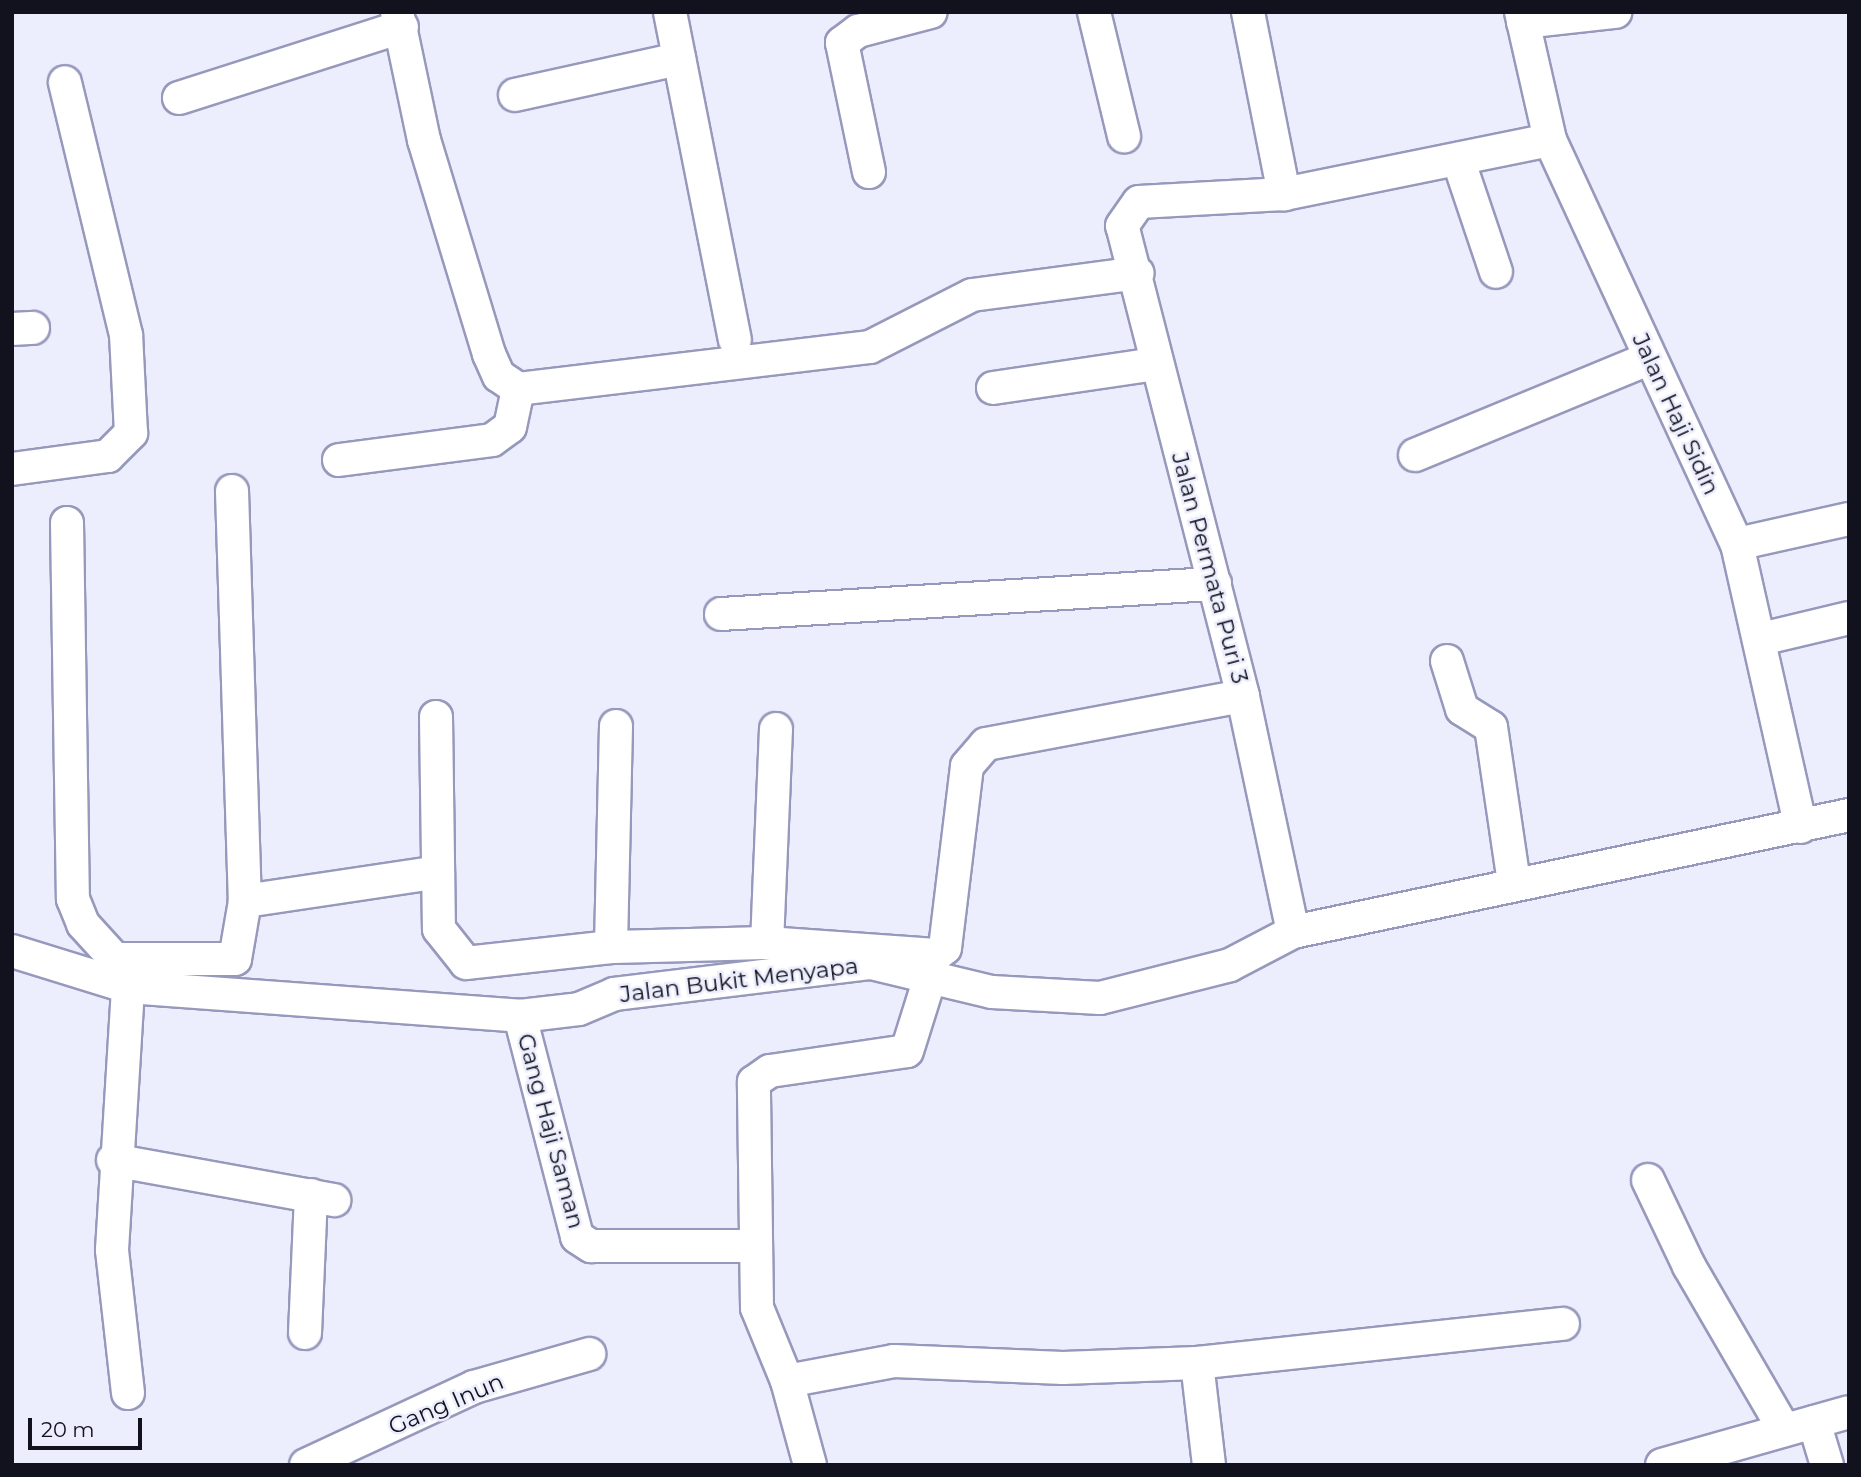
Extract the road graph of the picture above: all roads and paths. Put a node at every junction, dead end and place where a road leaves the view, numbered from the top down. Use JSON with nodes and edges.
{"nodes":[{"id":1,"x":670,"y":12,"type":"edge"},
{"id":2,"x":931,"y":12,"type":"edge"},
{"id":3,"x":1094,"y":12,"type":"edge"},
{"id":4,"x":1248,"y":12,"type":"edge"},
{"id":5,"x":1615,"y":12,"type":"edge"},
{"id":6,"x":1522,"y":17,"type":"edge"},
{"id":7,"x":399,"y":20,"type":"edge"},
{"id":8,"x":679,"y":59,"type":"junction"},
{"id":9,"x":65,"y":82,"type":"dead end"},
{"id":10,"x":515,"y":94,"type":"dead end"},
{"id":11,"x":179,"y":98,"type":"dead end"},
{"id":12,"x":1124,"y":136,"type":"dead end"},
{"id":13,"x":1550,"y":140,"type":"junction"},
{"id":14,"x":1458,"y":159,"type":"junction"},
{"id":15,"x":869,"y":172,"type":"dead end"},
{"id":16,"x":1284,"y":194,"type":"junction"},
{"id":17,"x":1496,"y":272,"type":"dead end"},
{"id":18,"x":1138,"y":273,"type":"junction"},
{"id":19,"x":735,"y":340,"type":"dead end"},
{"id":20,"x":1650,"y":358,"type":"junction"},
{"id":21,"x":1156,"y":364,"type":"junction"},
{"id":22,"x":993,"y":388,"type":"dead end"},
{"id":23,"x":518,"y":389,"type":"junction"},
{"id":24,"x":1415,"y":455,"type":"dead end"},
{"id":25,"x":339,"y":460,"type":"dead end"},
{"id":26,"x":12,"y":469,"type":"edge"},
{"id":27,"x":232,"y":491,"type":"dead end"},
{"id":28,"x":1849,"y":519,"type":"edge"},
{"id":29,"x":67,"y":523,"type":"dead end"},
{"id":30,"x":1737,"y":544,"type":"junction"},
{"id":31,"x":1215,"y":584,"type":"junction"},
{"id":32,"x":721,"y":614,"type":"dead end"},
{"id":33,"x":1849,"y":618,"type":"edge"},
{"id":34,"x":1761,"y":639,"type":"junction"},
{"id":35,"x":1447,"y":661,"type":"dead end"},
{"id":36,"x":1243,"y":696,"type":"junction"},
{"id":37,"x":436,"y":717,"type":"dead end"},
{"id":38,"x":616,"y":726,"type":"dead end"},
{"id":39,"x":776,"y":729,"type":"dead end"},
{"id":40,"x":1849,"y":815,"type":"edge"},
{"id":41,"x":1801,"y":827,"type":"junction"},
{"id":42,"x":438,"y":872,"type":"junction"},
{"id":43,"x":1514,"y":883,"type":"junction"},
{"id":44,"x":245,"y":901,"type":"junction"},
{"id":45,"x":1293,"y":932,"type":"junction"},
{"id":46,"x":766,"y":943,"type":"junction"},
{"id":47,"x":611,"y":947,"type":"junction"},
{"id":48,"x":12,"y":951,"type":"edge"},
{"id":49,"x":929,"y":981,"type":"junction"},
{"id":50,"x":128,"y":987,"type":"junction"},
{"id":51,"x":520,"y":1016,"type":"junction"},
{"id":52,"x":113,"y":1160,"type":"junction"},
{"id":53,"x":1648,"y":1180,"type":"dead end"},
{"id":54,"x":753,"y":1246,"type":"junction"},
{"id":55,"x":1563,"y":1324,"type":"dead end"},
{"id":56,"x":305,"y":1333,"type":"dead end"},
{"id":57,"x":589,"y":1354,"type":"dead end"},
{"id":58,"x":1197,"y":1363,"type":"junction"},
{"id":59,"x":787,"y":1381,"type":"junction"},
{"id":60,"x":128,"y":1393,"type":"dead end"},
{"id":61,"x":1849,"y":1412,"type":"edge"},
{"id":62,"x":1799,"y":1425,"type":"junction"},
{"id":63,"x":306,"y":1465,"type":"edge"},
{"id":64,"x":810,"y":1465,"type":"edge"},
{"id":65,"x":1209,"y":1465,"type":"edge"},
{"id":66,"x":1662,"y":1465,"type":"edge"},
{"id":67,"x":1827,"y":1465,"type":"edge"}],
"edges":[{"from":1,"to":8,"type":"street"},
{"from":2,"to":15,"type":"street"},
{"from":3,"to":12,"type":"street"},
{"from":4,"to":16,"type":"street"},
{"from":5,"to":6,"type":"street"},
{"from":6,"to":13,"type":"street","name":"Jalan Haji Sidin"},
{"from":7,"to":11,"type":"street"},
{"from":7,"to":23,"type":"street"},
{"from":8,"to":10,"type":"street"},
{"from":8,"to":19,"type":"street"},
{"from":9,"to":26,"type":"street"},
{"from":13,"to":14,"type":"street"},
{"from":13,"to":20,"type":"street","name":"Jalan Haji Sidin"},
{"from":14,"to":16,"type":"street"},
{"from":14,"to":17,"type":"street"},
{"from":16,"to":18,"type":"street","name":"Jalan Permata Puri 3"},
{"from":18,"to":21,"type":"street","name":"Jalan Permata Puri 3"},
{"from":18,"to":23,"type":"street"},
{"from":20,"to":24,"type":"street"},
{"from":20,"to":30,"type":"street","name":"Jalan Haji Sidin"},
{"from":21,"to":22,"type":"street"},
{"from":21,"to":31,"type":"street","name":"Jalan Permata Puri 3"},
{"from":23,"to":25,"type":"street"},
{"from":27,"to":44,"type":"street"},
{"from":28,"to":30,"type":"street"},
{"from":29,"to":44,"type":"street"},
{"from":30,"to":34,"type":"street","name":"Jalan Haji Sidin"},
{"from":31,"to":32,"type":"street"},
{"from":31,"to":36,"type":"street","name":"Jalan Permata Puri 3"},
{"from":33,"to":34,"type":"street"},
{"from":34,"to":41,"type":"street","name":"Jalan Haji Sidin"},
{"from":35,"to":43,"type":"street"},
{"from":36,"to":45,"type":"street","name":"Jalan Permata Puri 3"},
{"from":36,"to":46,"type":"street","name":"Jalan Bukit Menyapa"},
{"from":37,"to":42,"type":"street"},
{"from":38,"to":47,"type":"street"},
{"from":39,"to":46,"type":"street","name":"Jalan Bukit Menyapa"},
{"from":40,"to":41,"type":"street","name":"Jalan Bukit Menyapa"},
{"from":41,"to":43,"type":"street","name":"Jalan Bukit Menyapa"},
{"from":42,"to":44,"type":"street"},
{"from":42,"to":47,"type":"street"},
{"from":43,"to":45,"type":"street","name":"Jalan Bukit Menyapa"},
{"from":45,"to":49,"type":"street","name":"Jalan Bukit Menyapa"},
{"from":46,"to":47,"type":"street"},
{"from":48,"to":50,"type":"street","name":"Jalan Bukit Menyapa"},
{"from":49,"to":51,"type":"street","name":"Jalan Bukit Menyapa"},
{"from":49,"to":54,"type":"street"},
{"from":50,"to":51,"type":"street","name":"Jalan Bukit Menyapa"},
{"from":50,"to":52,"type":"street"},
{"from":51,"to":54,"type":"street","name":"Gang Haji Saman"},
{"from":52,"to":56,"type":"street"},
{"from":52,"to":60,"type":"street"},
{"from":53,"to":62,"type":"street"},
{"from":54,"to":59,"type":"street"},
{"from":55,"to":58,"type":"street"},
{"from":57,"to":63,"type":"street","name":"Gang Inun"},
{"from":58,"to":59,"type":"street"},
{"from":58,"to":65,"type":"street"},
{"from":59,"to":64,"type":"street"},
{"from":61,"to":62,"type":"street"},
{"from":62,"to":66,"type":"street"},
{"from":62,"to":67,"type":"street"}]}
